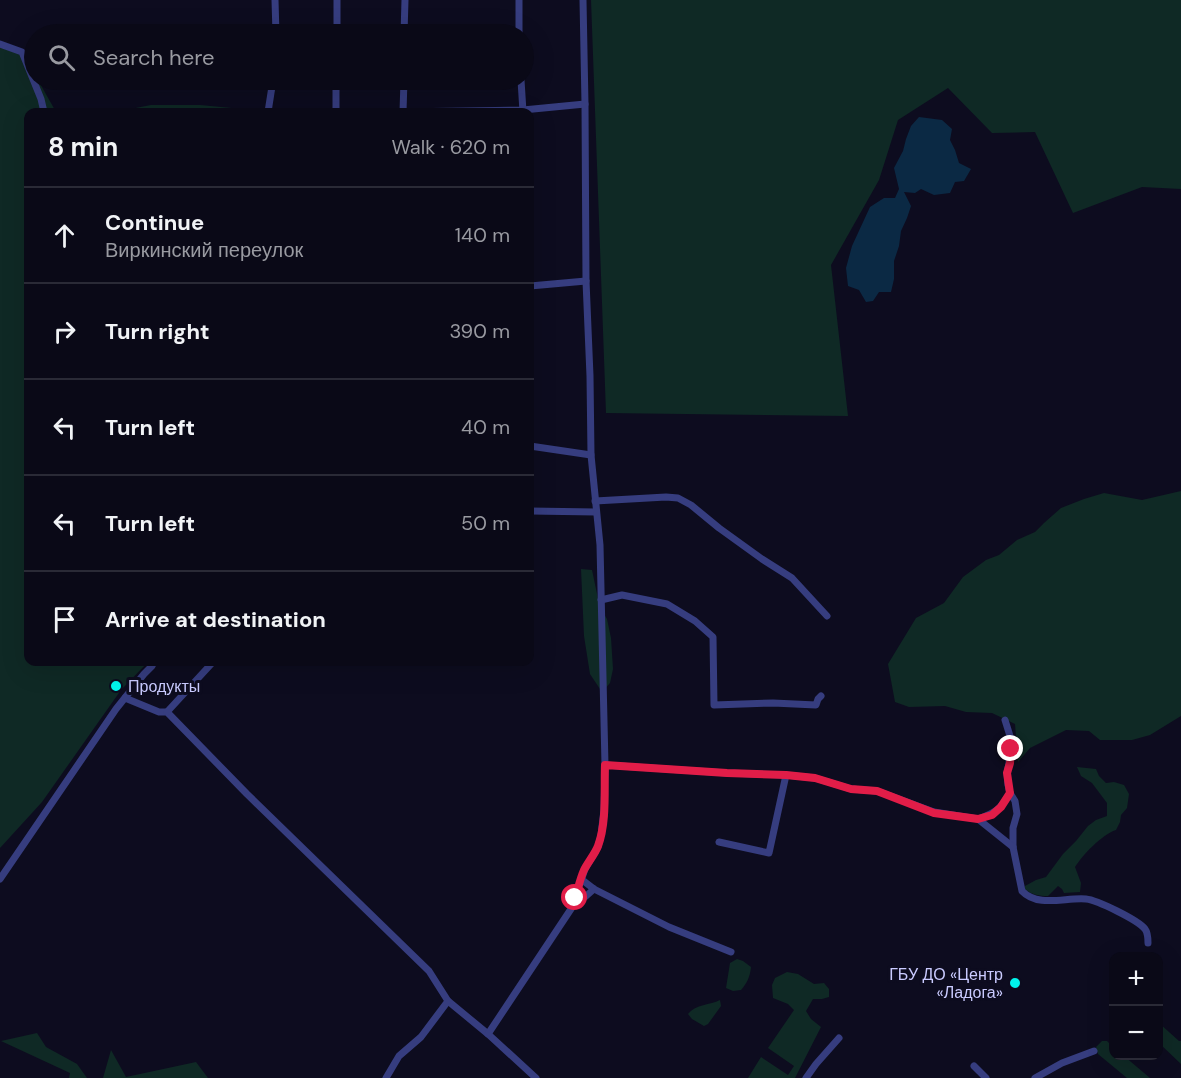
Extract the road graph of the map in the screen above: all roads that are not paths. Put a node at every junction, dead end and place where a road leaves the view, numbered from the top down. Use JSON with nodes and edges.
{"nodes":[{"id":1,"x":275,"y":0,"type":"edge"},
{"id":2,"x":337,"y":0,"type":"edge"},
{"id":3,"x":405,"y":0,"type":"edge"},
{"id":4,"x":519,"y":0,"type":"edge"},
{"id":5,"x":583,"y":0,"type":"edge"},
{"id":6,"x":276,"y":24,"type":"edge"},
{"id":7,"x":337,"y":24,"type":"edge"},
{"id":8,"x":404,"y":24,"type":"edge"},
{"id":9,"x":519,"y":24,"type":"edge"},
{"id":10,"x":0,"y":44,"type":"edge"},
{"id":11,"x":24,"y":57,"type":"edge"},
{"id":12,"x":37,"y":90,"type":"edge"},
{"id":13,"x":271,"y":90,"type":"edge"},
{"id":14,"x":336,"y":90,"type":"edge"},
{"id":15,"x":403,"y":90,"type":"edge"},
{"id":16,"x":522,"y":90,"type":"edge"},
{"id":17,"x":585,"y":104,"type":"junction"},
{"id":18,"x":43,"y":108,"type":"edge"},
{"id":19,"x":269,"y":108,"type":"edge"},
{"id":20,"x":336,"y":108,"type":"edge"},
{"id":21,"x":402,"y":108,"type":"edge"},
{"id":22,"x":523,"y":108,"type":"edge"},
{"id":23,"x":534,"y":110,"type":"edge"},
{"id":24,"x":586,"y":281,"type":"junction"},
{"id":25,"x":534,"y":286,"type":"edge"},
{"id":26,"x":534,"y":447,"type":"edge"},
{"id":27,"x":591,"y":455,"type":"junction"},
{"id":28,"x":596,"y":501,"type":"junction"},
{"id":29,"x":534,"y":511,"type":"edge"},
{"id":30,"x":596,"y":512,"type":"junction"},
{"id":31,"x":601,"y":600,"type":"junction"},
{"id":32,"x":827,"y":616,"type":"dead end"},
{"id":33,"x":152,"y":666,"type":"edge"},
{"id":34,"x":209,"y":666,"type":"edge"},
{"id":35,"x":822,"y":696,"type":"dead end"},
{"id":36,"x":125,"y":698,"type":"junction"},
{"id":37,"x":167,"y":712,"type":"junction"},
{"id":38,"x":1005,"y":720,"type":"dead end"},
{"id":39,"x":605,"y":765,"type":"junction"},
{"id":40,"x":786,"y":775,"type":"junction"},
{"id":41,"x":1010,"y":793,"type":"junction"},
{"id":42,"x":978,"y":819,"type":"junction"},
{"id":43,"x":719,"y":842,"type":"dead end"},
{"id":44,"x":1013,"y":848,"type":"junction"},
{"id":45,"x":0,"y":879,"type":"edge"},
{"id":46,"x":580,"y":879,"type":"junction"},
{"id":47,"x":594,"y":889,"type":"junction"},
{"id":48,"x":575,"y":898,"type":"junction"},
{"id":49,"x":1148,"y":943,"type":"dead end"},
{"id":50,"x":731,"y":952,"type":"dead end"},
{"id":51,"x":448,"y":1001,"type":"junction"},
{"id":52,"x":488,"y":1034,"type":"junction"},
{"id":53,"x":839,"y":1038,"type":"dead end"},
{"id":54,"x":1094,"y":1051,"type":"dead end"},
{"id":55,"x":974,"y":1066,"type":"dead end"},
{"id":56,"x":386,"y":1078,"type":"edge"},
{"id":57,"x":536,"y":1078,"type":"edge"},
{"id":58,"x":806,"y":1078,"type":"edge"},
{"id":59,"x":986,"y":1078,"type":"edge"},
{"id":60,"x":1035,"y":1078,"type":"edge"}],
"edges":[{"from":1,"to":6,"type":"street"},
{"from":2,"to":7,"type":"street"},
{"from":3,"to":8,"type":"street"},
{"from":4,"to":9,"type":"street"},
{"from":5,"to":17,"type":"street"},
{"from":10,"to":11,"type":"street"},
{"from":12,"to":18,"type":"street"},
{"from":13,"to":19,"type":"street"},
{"from":14,"to":20,"type":"street"},
{"from":15,"to":21,"type":"street"},
{"from":16,"to":22,"type":"street"},
{"from":17,"to":23,"type":"street"},
{"from":17,"to":24,"type":"street"},
{"from":24,"to":25,"type":"street"},
{"from":24,"to":27,"type":"street"},
{"from":26,"to":27,"type":"street"},
{"from":27,"to":28,"type":"street"},
{"from":28,"to":30,"type":"street"},
{"from":28,"to":32,"type":"street"},
{"from":29,"to":30,"type":"street"},
{"from":30,"to":31,"type":"street"},
{"from":31,"to":35,"type":"street"},
{"from":31,"to":39,"type":"street"},
{"from":33,"to":36,"type":"street"},
{"from":34,"to":37,"type":"street"},
{"from":36,"to":37,"type":"street"},
{"from":36,"to":45,"type":"street"},
{"from":37,"to":51,"type":"street"},
{"from":38,"to":41,"type":"street"},
{"from":39,"to":40,"type":"street"},
{"from":39,"to":46,"type":"street"},
{"from":40,"to":42,"type":"street"},
{"from":40,"to":43,"type":"street"},
{"from":41,"to":42,"type":"street"},
{"from":41,"to":44,"type":"street"},
{"from":42,"to":44,"type":"street"},
{"from":44,"to":49,"type":"street"},
{"from":46,"to":47,"type":"street"},
{"from":46,"to":48,"type":"street"},
{"from":47,"to":48,"type":"street"},
{"from":47,"to":50,"type":"street"},
{"from":48,"to":52,"type":"street"},
{"from":51,"to":52,"type":"street"},
{"from":51,"to":56,"type":"street"},
{"from":52,"to":57,"type":"street"},
{"from":53,"to":58,"type":"street"},
{"from":54,"to":60,"type":"street"},
{"from":55,"to":59,"type":"street"}]}
